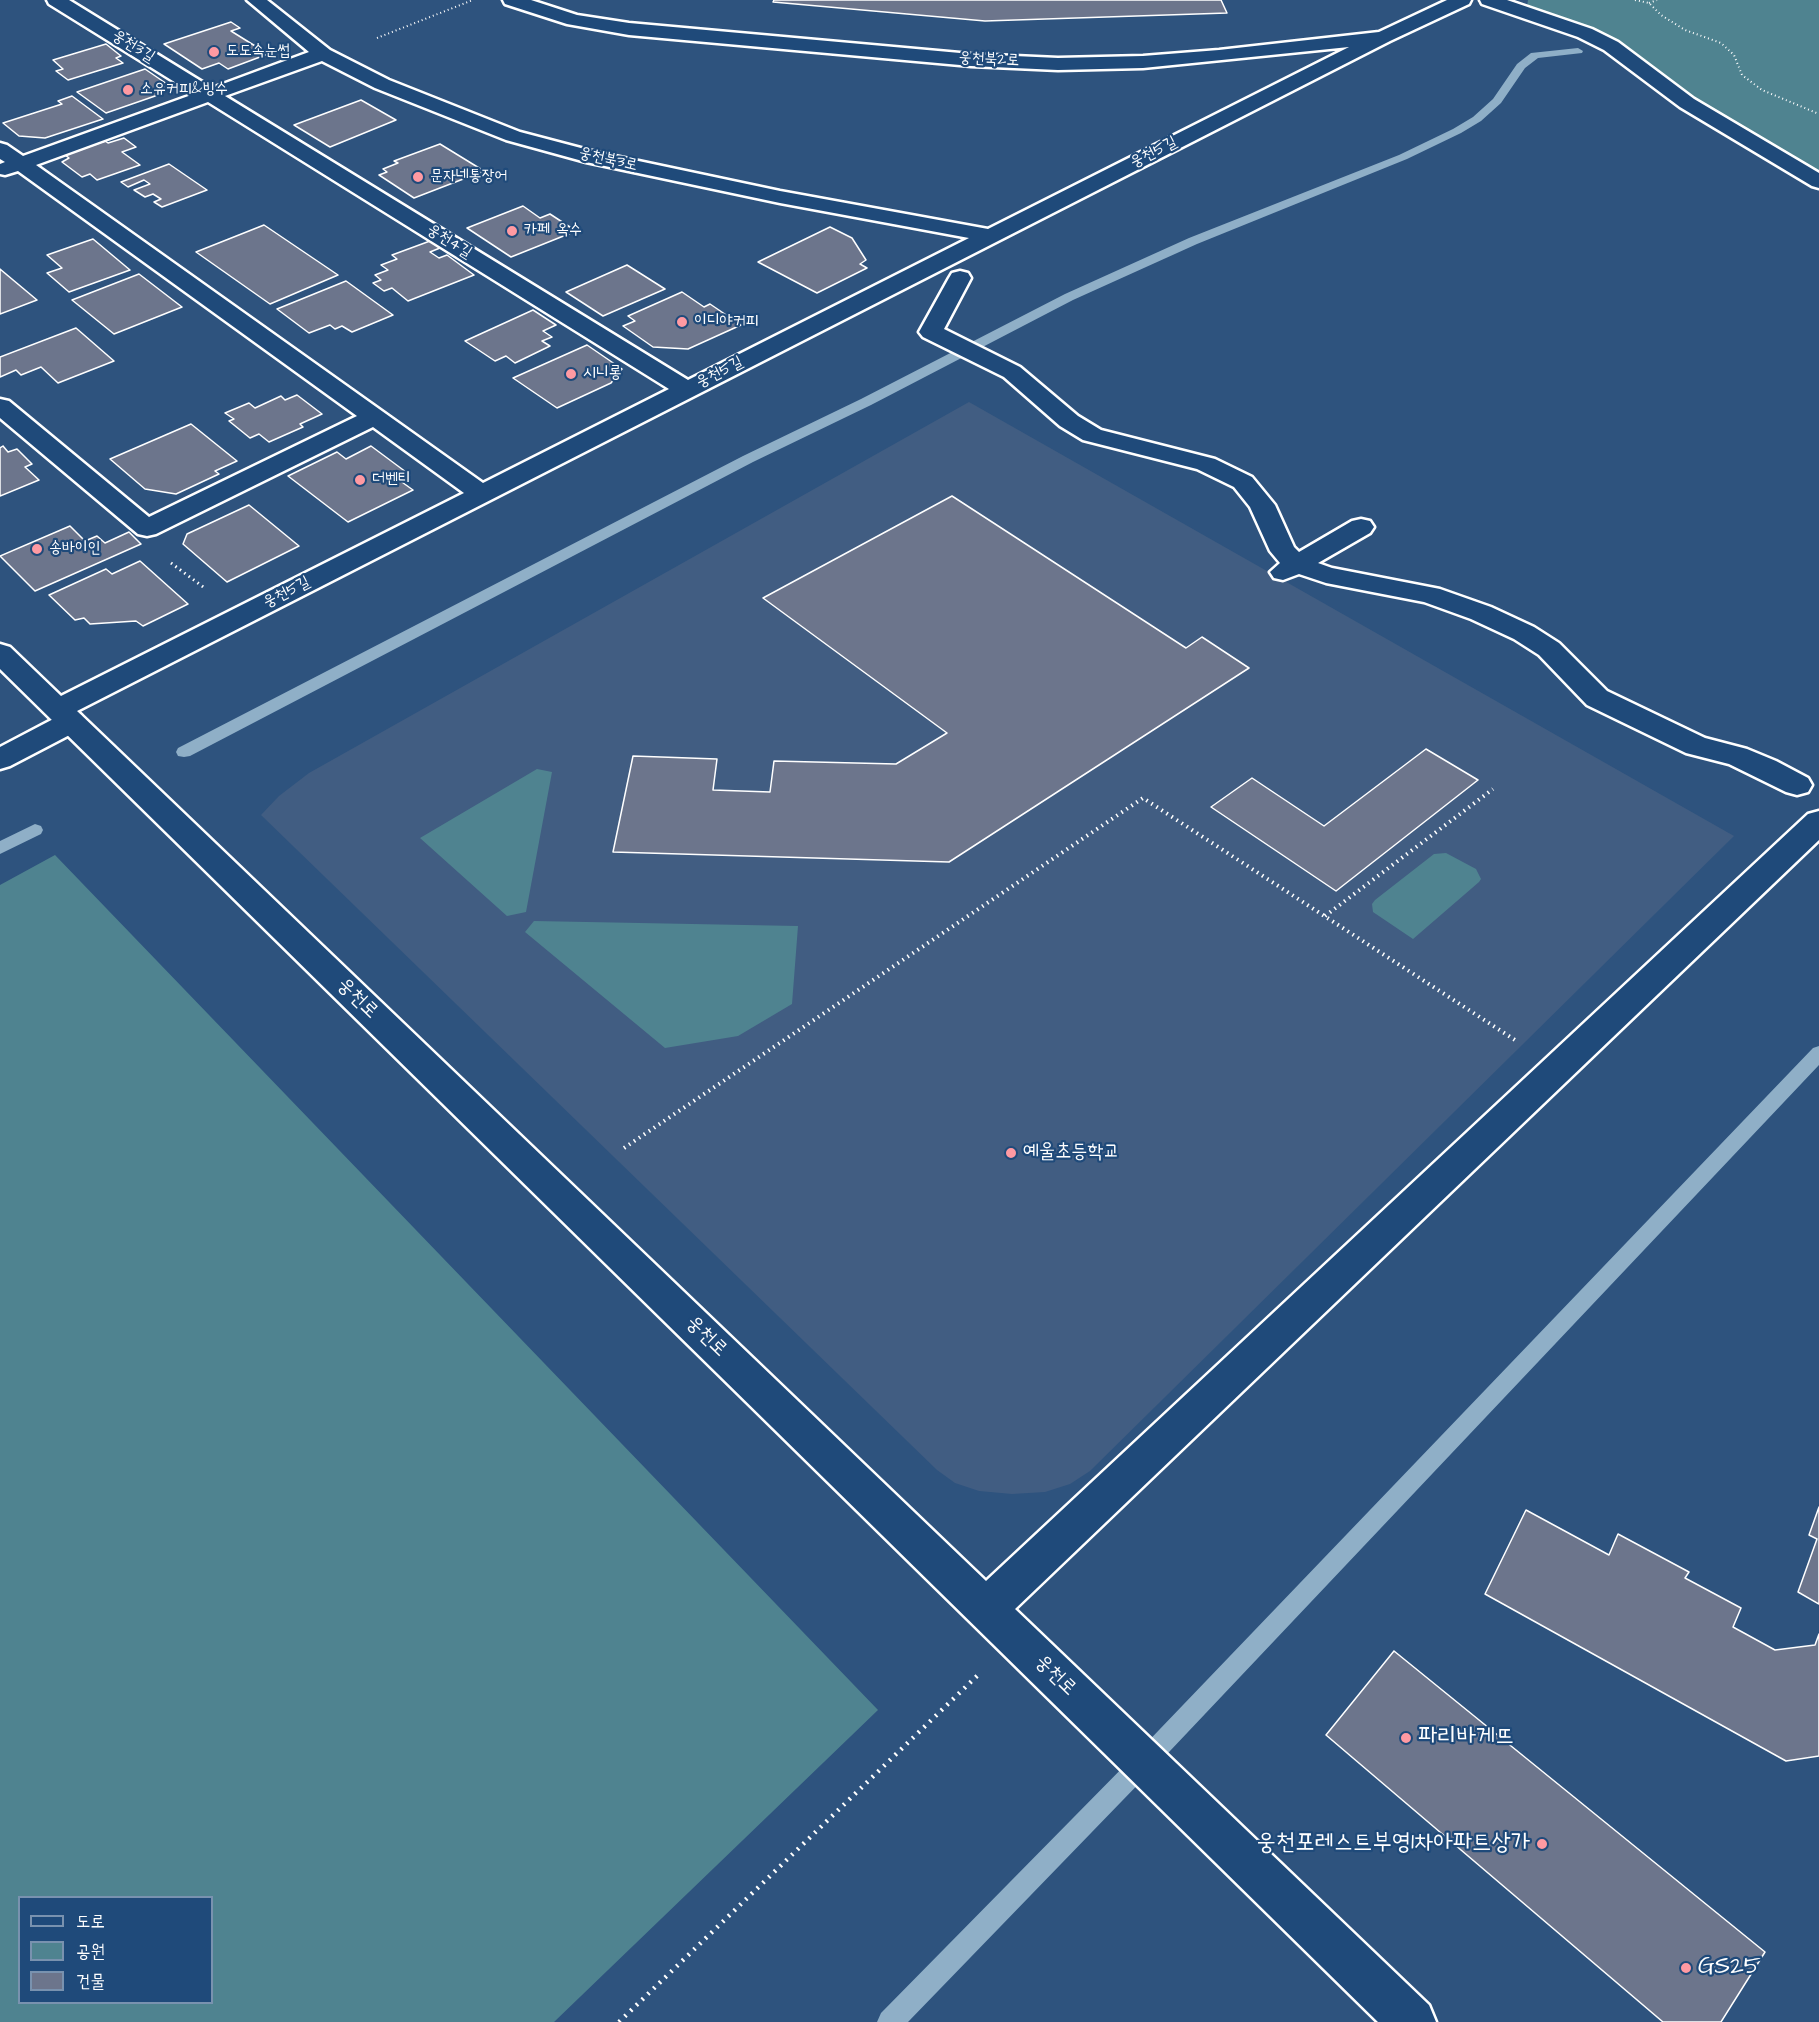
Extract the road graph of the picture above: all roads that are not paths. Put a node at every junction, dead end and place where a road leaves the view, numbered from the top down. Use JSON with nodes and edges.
{"nodes":[{"id":1,"x":56,"y":0,"type":"edge"},
{"id":2,"x":256,"y":0,"type":"edge"},
{"id":3,"x":512,"y":0,"type":"edge"},
{"id":4,"x":1462,"y":0,"type":"edge"},
{"id":5,"x":1489,"y":0,"type":"edge"},
{"id":6,"x":1383,"y":37,"type":"junction"},
{"id":7,"x":326,"y":56,"type":"junction"},
{"id":8,"x":210,"y":95,"type":"junction"},
{"id":9,"x":0,"y":149,"type":"edge"},
{"id":10,"x":10,"y":167,"type":"edge"},
{"id":11,"x":1819,"y":182,"type":"edge"},
{"id":12,"x":991,"y":236,"type":"junction"},
{"id":13,"x":960,"y":278,"type":"dead end"},
{"id":14,"x":687,"y":390,"type":"junction"},
{"id":15,"x":0,"y":406,"type":"edge"},
{"id":16,"x":375,"y":417,"type":"junction"},
{"id":17,"x":482,"y":494,"type":"junction"},
{"id":18,"x":1361,"y":527,"type":"dead end"},
{"id":19,"x":1290,"y":568,"type":"junction"},
{"id":20,"x":0,"y":653,"type":"edge"},
{"id":21,"x":65,"y":715,"type":"junction"},
{"id":22,"x":0,"y":759,"type":"edge"},
{"id":23,"x":1797,"y":785,"type":"dead end"},
{"id":24,"x":1819,"y":822,"type":"edge"},
{"id":25,"x":986,"y":1609,"type":"junction"},
{"id":26,"x":1412,"y":2022,"type":"edge"}],
"edges":[{"from":1,"to":8,"type":"street","name":"웅천3길"},
{"from":2,"to":7,"type":"street","name":"웅천북3로"},
{"from":3,"to":6,"type":"street","name":"웅천북2로"},
{"from":4,"to":6,"type":"street","name":"웅천북2로"},
{"from":5,"to":11,"type":"street"},
{"from":6,"to":12,"type":"street","name":"웅천5길"},
{"from":7,"to":8,"type":"street"},
{"from":7,"to":12,"type":"street","name":"웅천북3로"},
{"from":8,"to":10,"type":"street"},
{"from":8,"to":14,"type":"street","name":"웅천4길"},
{"from":9,"to":10,"type":"street"},
{"from":10,"to":16,"type":"street"},
{"from":12,"to":14,"type":"street","name":"웅천5길"},
{"from":13,"to":19,"type":"street"},
{"from":14,"to":17,"type":"street","name":"웅천5길"},
{"from":15,"to":16,"type":"street"},
{"from":16,"to":17,"type":"street"},
{"from":17,"to":21,"type":"street","name":"웅천5길"},
{"from":18,"to":19,"type":"street"},
{"from":19,"to":23,"type":"street"},
{"from":20,"to":21,"type":"street","name":"웅천로"},
{"from":21,"to":22,"type":"street","name":"웅천5길"},
{"from":21,"to":25,"type":"street","name":"웅천로"},
{"from":24,"to":25,"type":"street"},
{"from":25,"to":26,"type":"street","name":"웅천로"}]}
